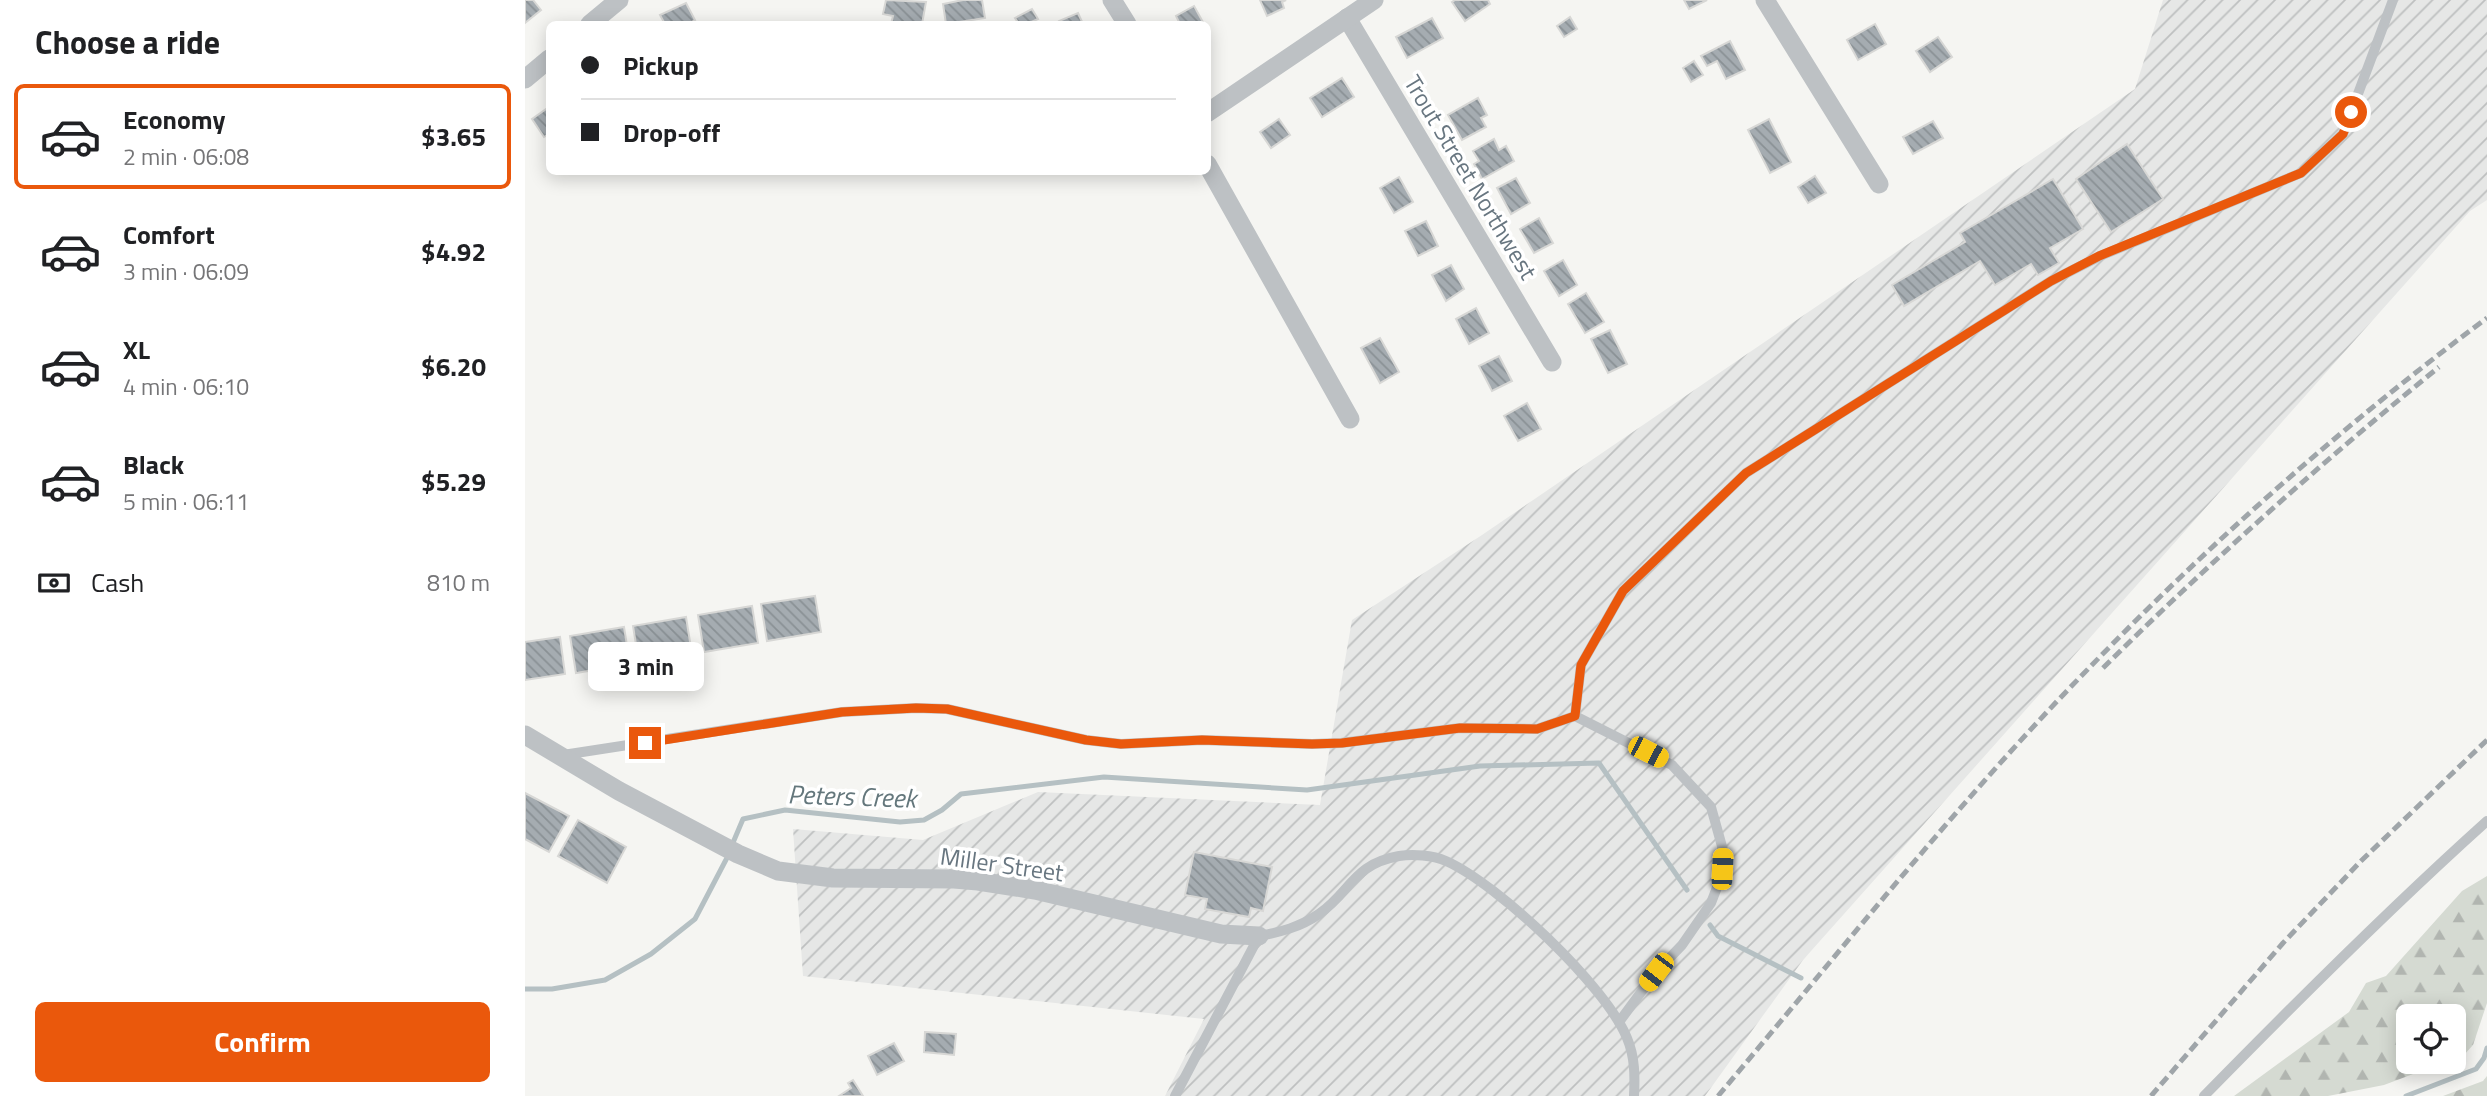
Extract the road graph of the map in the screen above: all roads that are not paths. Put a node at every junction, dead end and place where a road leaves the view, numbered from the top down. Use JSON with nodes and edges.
{"nodes":[{"id":1,"x":619,"y":0,"type":"edge"},
{"id":2,"x":1112,"y":0,"type":"edge"},
{"id":3,"x":1374,"y":0,"type":"edge"},
{"id":4,"x":1765,"y":0,"type":"edge"},
{"id":5,"x":2393,"y":0,"type":"edge"},
{"id":6,"x":1347,"y":18,"type":"junction"},
{"id":7,"x":594,"y":21,"type":"edge"},
{"id":8,"x":1125,"y":21,"type":"edge"},
{"id":9,"x":546,"y":62,"type":"edge"},
{"id":10,"x":525,"y":79,"type":"edge"},
{"id":11,"x":1211,"y":110,"type":"edge"},
{"id":12,"x":1211,"y":171,"type":"edge"},
{"id":13,"x":1879,"y":184,"type":"dead end"},
{"id":14,"x":1552,"y":362,"type":"dead end"},
{"id":15,"x":1350,"y":419,"type":"dead end"},
{"id":16,"x":1575,"y":716,"type":"junction"},
{"id":17,"x":525,"y":735,"type":"edge"},
{"id":18,"x":562,"y":755,"type":"junction"},
{"id":19,"x":2487,"y":821,"type":"edge"},
{"id":20,"x":1259,"y":936,"type":"junction"},
{"id":21,"x":1619,"y":1021,"type":"junction"},
{"id":22,"x":1175,"y":1096,"type":"edge"},
{"id":23,"x":1634,"y":1096,"type":"edge"},
{"id":24,"x":2204,"y":1096,"type":"edge"}],
"edges":[{"from":1,"to":7,"type":"street"},
{"from":2,"to":8,"type":"street"},
{"from":3,"to":6,"type":"street"},
{"from":4,"to":13,"type":"street"},
{"from":5,"to":16,"type":"lane"},
{"from":6,"to":11,"type":"street"},
{"from":6,"to":14,"type":"street","name":"Trout Street Northwest"},
{"from":9,"to":10,"type":"street"},
{"from":12,"to":15,"type":"street"},
{"from":16,"to":18,"type":"lane"},
{"from":16,"to":21,"type":"lane"},
{"from":17,"to":18,"type":"street","name":"Miller Street"},
{"from":18,"to":20,"type":"street","name":"Miller Street"},
{"from":19,"to":24,"type":"lane"},
{"from":20,"to":21,"type":"lane"},
{"from":20,"to":22,"type":"lane"},
{"from":21,"to":23,"type":"lane"}]}
